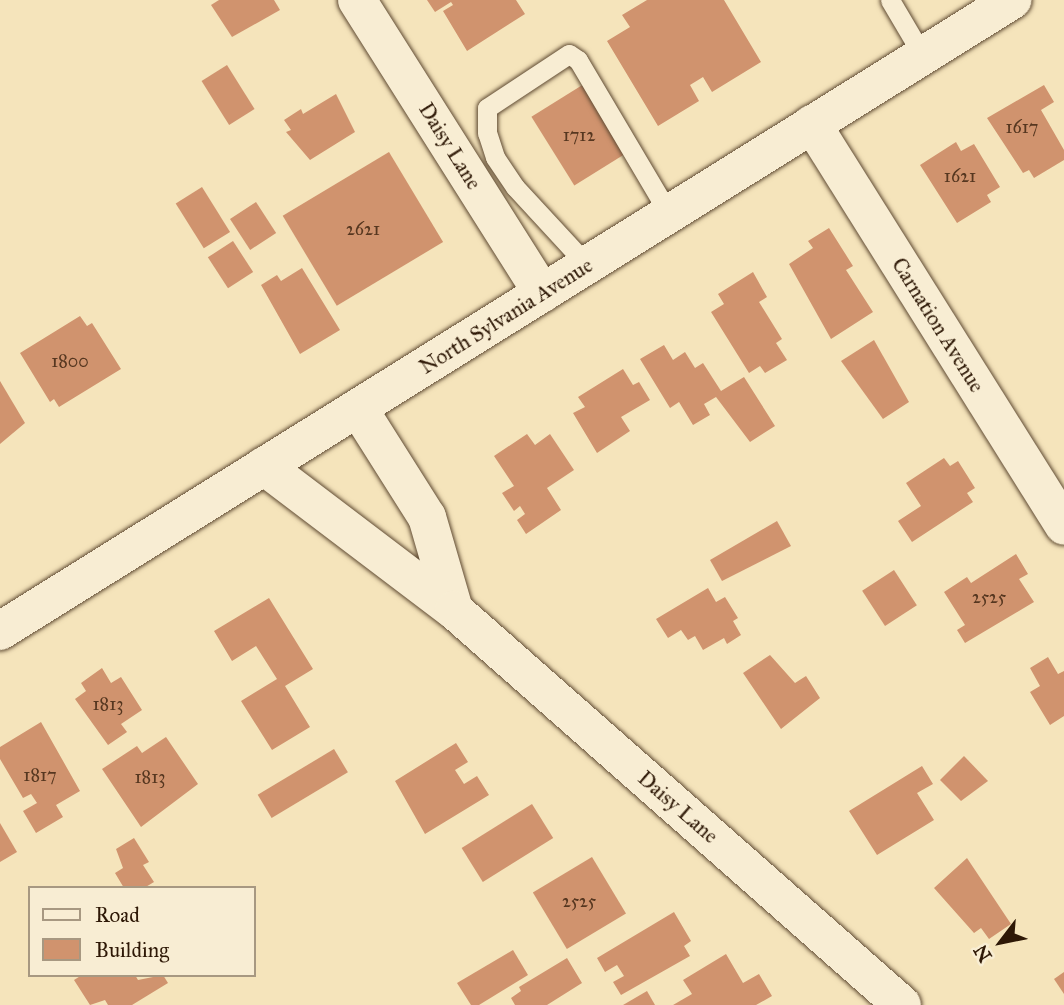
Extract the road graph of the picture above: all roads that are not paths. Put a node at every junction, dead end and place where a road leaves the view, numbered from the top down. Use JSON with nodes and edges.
{"nodes":[{"id":1,"x":358,"y":0,"type":"edge"},
{"id":2,"x":890,"y":0,"type":"edge"},
{"id":3,"x":1012,"y":0,"type":"edge"},
{"id":4,"x":923,"y":55,"type":"junction"},
{"id":5,"x":812,"y":124,"type":"junction"},
{"id":6,"x":669,"y":214,"type":"junction"},
{"id":7,"x":587,"y":265,"type":"junction"},
{"id":8,"x":542,"y":293,"type":"junction"},
{"id":9,"x":358,"y":408,"type":"junction"},
{"id":10,"x":264,"y":466,"type":"junction"},
{"id":11,"x":1064,"y":525,"type":"edge"},
{"id":12,"x":454,"y":610,"type":"junction"},
{"id":13,"x":0,"y":631,"type":"edge"},
{"id":14,"x":902,"y":1005,"type":"edge"}],
"edges":[{"from":1,"to":8,"type":"street","name":"Daisy Lane"},
{"from":2,"to":4,"type":"lane"},
{"from":3,"to":4,"type":"street","name":"North Sylvania Avenue"},
{"from":4,"to":5,"type":"street","name":"North Sylvania Avenue"},
{"from":5,"to":6,"type":"street","name":"North Sylvania Avenue"},
{"from":5,"to":11,"type":"street","name":"Carnation Avenue"},
{"from":6,"to":7,"type":"street","name":"North Sylvania Avenue"},
{"from":6,"to":7,"type":"lane"},
{"from":7,"to":8,"type":"street","name":"North Sylvania Avenue"},
{"from":8,"to":9,"type":"street","name":"North Sylvania Avenue"},
{"from":9,"to":10,"type":"street","name":"North Sylvania Avenue"},
{"from":9,"to":12,"type":"street"},
{"from":10,"to":12,"type":"street","name":"Daisy Lane"},
{"from":10,"to":13,"type":"street","name":"North Sylvania Avenue"},
{"from":12,"to":14,"type":"street","name":"Daisy Lane"}]}
